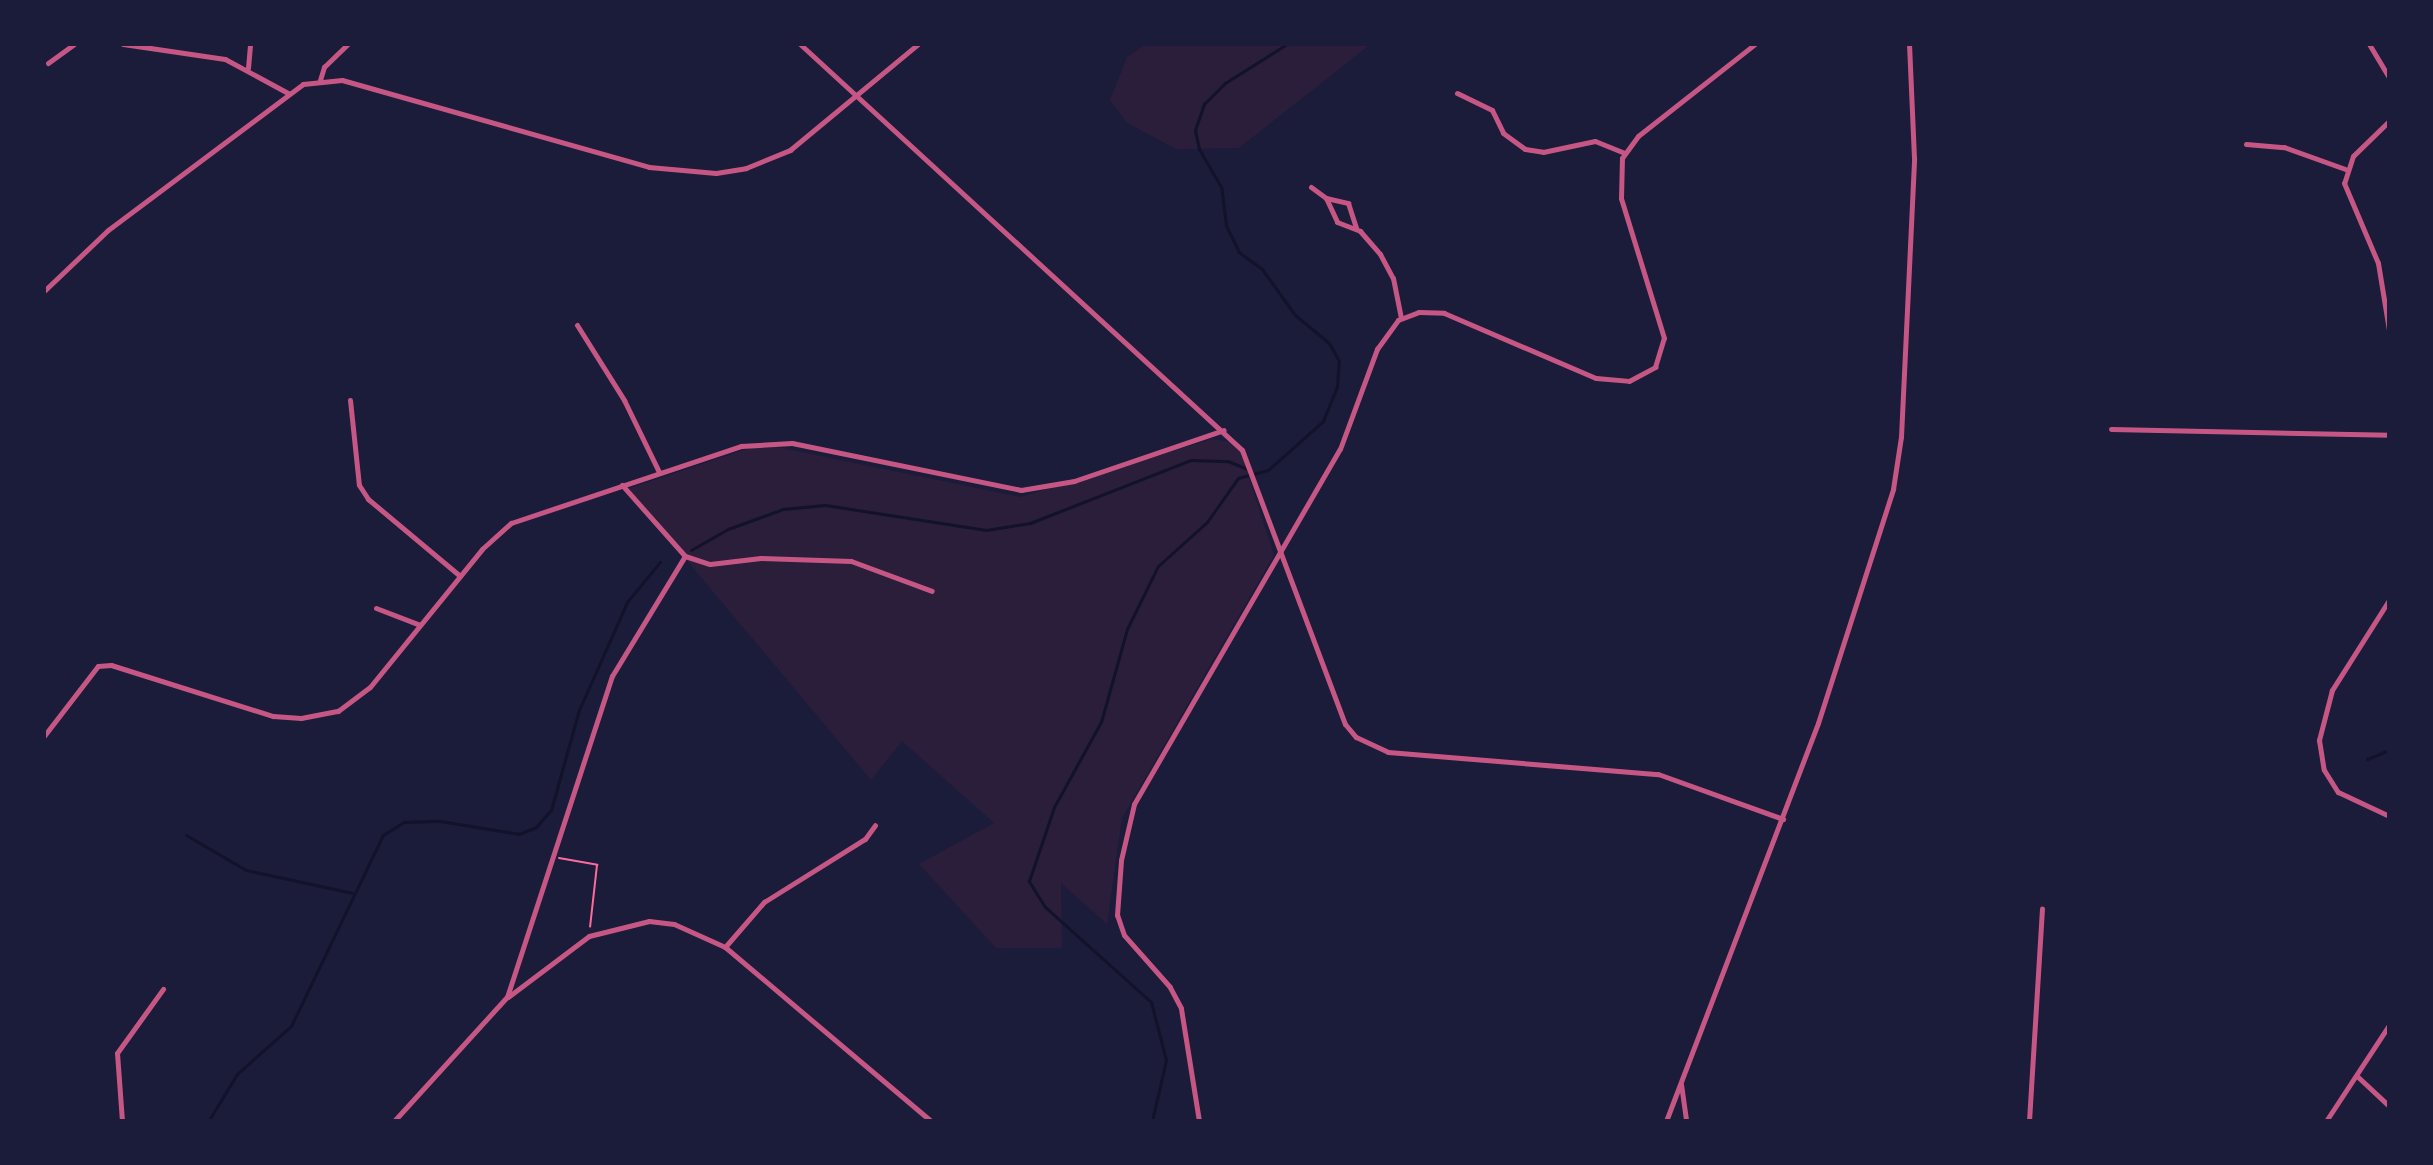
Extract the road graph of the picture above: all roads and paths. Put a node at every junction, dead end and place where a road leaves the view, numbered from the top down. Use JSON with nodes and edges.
{"nodes":[{"id":1,"x":74,"y":44,"type":"edge"},
{"id":2,"x":123,"y":44,"type":"edge"},
{"id":3,"x":250,"y":44,"type":"edge"},
{"id":4,"x":348,"y":44,"type":"edge"},
{"id":5,"x":800,"y":44,"type":"edge"},
{"id":6,"x":918,"y":44,"type":"edge"},
{"id":7,"x":1755,"y":44,"type":"edge"},
{"id":8,"x":1909,"y":44,"type":"edge"},
{"id":9,"x":2369,"y":44,"type":"edge"},
{"id":10,"x":48,"y":63,"type":"dead end"},
{"id":11,"x":248,"y":68,"type":"junction"},
{"id":12,"x":2389,"y":77,"type":"edge"},
{"id":13,"x":320,"y":80,"type":"junction"},
{"id":14,"x":288,"y":93,"type":"junction"},
{"id":15,"x":1457,"y":93,"type":"dead end"},
{"id":16,"x":853,"y":94,"type":"junction"},
{"id":17,"x":2389,"y":121,"type":"edge"},
{"id":18,"x":2246,"y":144,"type":"dead end"},
{"id":19,"x":1625,"y":153,"type":"junction"},
{"id":20,"x":2345,"y":169,"type":"junction"},
{"id":21,"x":1311,"y":187,"type":"dead end"},
{"id":22,"x":1326,"y":198,"type":"junction"},
{"id":23,"x":1356,"y":229,"type":"junction"},
{"id":24,"x":44,"y":291,"type":"edge"},
{"id":25,"x":1401,"y":318,"type":"junction"},
{"id":26,"x":577,"y":325,"type":"dead end"},
{"id":27,"x":2389,"y":330,"type":"edge"},
{"id":28,"x":350,"y":400,"type":"dead end"},
{"id":29,"x":2111,"y":429,"type":"dead end"},
{"id":30,"x":1224,"y":430,"type":"junction"},
{"id":31,"x":2389,"y":435,"type":"edge"},
{"id":32,"x":659,"y":472,"type":"junction"},
{"id":33,"x":622,"y":485,"type":"junction"},
{"id":34,"x":1278,"y":555,"type":"junction"},
{"id":35,"x":685,"y":556,"type":"junction"},
{"id":36,"x":460,"y":576,"type":"junction"},
{"id":37,"x":932,"y":591,"type":"dead end"},
{"id":38,"x":2389,"y":600,"type":"edge"},
{"id":39,"x":376,"y":608,"type":"dead end"},
{"id":40,"x":420,"y":625,"type":"junction"},
{"id":41,"x":44,"y":736,"type":"edge"},
{"id":42,"x":2389,"y":816,"type":"edge"},
{"id":43,"x":1783,"y":819,"type":"junction"},
{"id":44,"x":875,"y":825,"type":"dead end"},
{"id":45,"x":550,"y":856,"type":"junction"},
{"id":46,"x":2042,"y":908,"type":"dead end"},
{"id":47,"x":589,"y":936,"type":"junction"},
{"id":48,"x":725,"y":947,"type":"junction"},
{"id":49,"x":163,"y":989,"type":"dead end"},
{"id":50,"x":507,"y":997,"type":"junction"},
{"id":51,"x":2389,"y":1025,"type":"edge"},
{"id":52,"x":2358,"y":1077,"type":"junction"},
{"id":53,"x":1681,"y":1079,"type":"junction"},
{"id":54,"x":2389,"y":1106,"type":"edge"},
{"id":55,"x":122,"y":1121,"type":"edge"},
{"id":56,"x":394,"y":1121,"type":"edge"},
{"id":57,"x":931,"y":1121,"type":"edge"},
{"id":58,"x":1199,"y":1121,"type":"edge"},
{"id":59,"x":1666,"y":1121,"type":"edge"},
{"id":60,"x":1686,"y":1121,"type":"edge"},
{"id":61,"x":2029,"y":1121,"type":"edge"},
{"id":62,"x":2326,"y":1121,"type":"edge"}],
"edges":[{"from":1,"to":10,"type":"street"},
{"from":2,"to":11,"type":"street"},
{"from":3,"to":11,"type":"street"},
{"from":4,"to":13,"type":"street"},
{"from":5,"to":16,"type":"street"},
{"from":6,"to":16,"type":"street"},
{"from":7,"to":19,"type":"street"},
{"from":8,"to":43,"type":"street"},
{"from":9,"to":12,"type":"street"},
{"from":11,"to":14,"type":"street"},
{"from":13,"to":14,"type":"street"},
{"from":13,"to":16,"type":"street"},
{"from":14,"to":24,"type":"street"},
{"from":15,"to":19,"type":"street"},
{"from":16,"to":30,"type":"street"},
{"from":17,"to":20,"type":"street"},
{"from":18,"to":20,"type":"street"},
{"from":19,"to":25,"type":"street"},
{"from":20,"to":27,"type":"street"},
{"from":21,"to":22,"type":"street"},
{"from":22,"to":23,"type":"street"},
{"from":22,"to":23,"type":"street"},
{"from":23,"to":25,"type":"street"},
{"from":25,"to":34,"type":"street"},
{"from":26,"to":32,"type":"street"},
{"from":28,"to":36,"type":"street"},
{"from":29,"to":31,"type":"street"},
{"from":30,"to":32,"type":"street"},
{"from":30,"to":34,"type":"street"},
{"from":32,"to":33,"type":"street"},
{"from":33,"to":35,"type":"street"},
{"from":33,"to":36,"type":"street"},
{"from":34,"to":43,"type":"street"},
{"from":34,"to":58,"type":"street"},
{"from":35,"to":37,"type":"street"},
{"from":35,"to":45,"type":"street"},
{"from":36,"to":40,"type":"street"},
{"from":38,"to":42,"type":"street"},
{"from":39,"to":40,"type":"street"},
{"from":40,"to":41,"type":"street"},
{"from":43,"to":53,"type":"street"},
{"from":44,"to":48,"type":"street"},
{"from":45,"to":47,"type":"path"},
{"from":45,"to":50,"type":"street"},
{"from":46,"to":61,"type":"street"},
{"from":47,"to":48,"type":"street"},
{"from":47,"to":50,"type":"street"},
{"from":48,"to":57,"type":"street"},
{"from":49,"to":55,"type":"street"},
{"from":50,"to":56,"type":"street"},
{"from":51,"to":52,"type":"street"},
{"from":52,"to":54,"type":"street"},
{"from":52,"to":62,"type":"street"},
{"from":53,"to":59,"type":"street"},
{"from":53,"to":60,"type":"street"}]}
